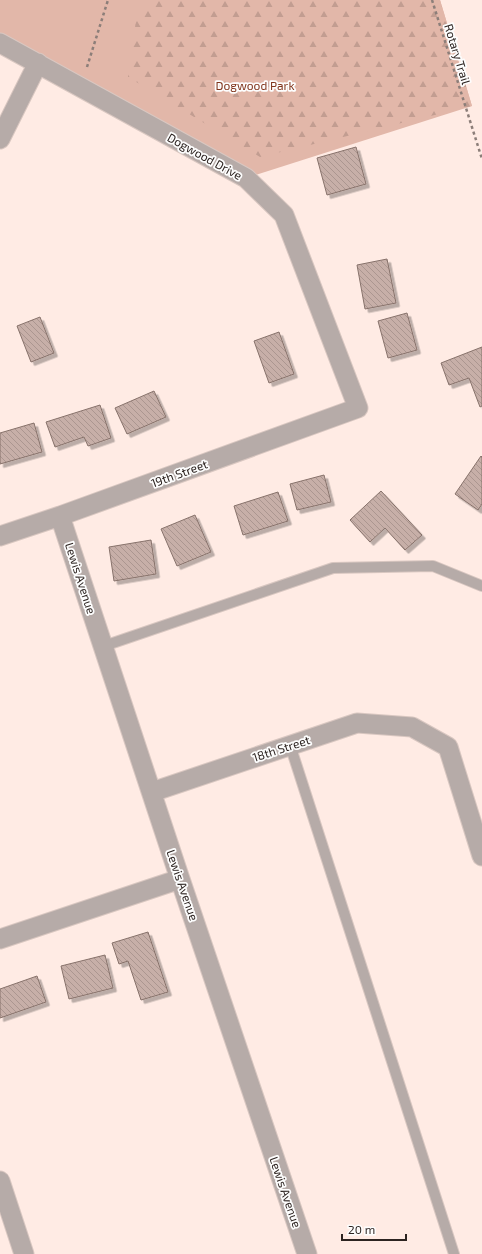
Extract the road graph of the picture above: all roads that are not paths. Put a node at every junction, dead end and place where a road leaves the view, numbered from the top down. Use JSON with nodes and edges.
{"nodes":[{"id":1,"x":0,"y":43,"type":"edge"},
{"id":2,"x":38,"y":63,"type":"junction"},
{"id":3,"x":0,"y":139,"type":"edge"},
{"id":4,"x":358,"y":408,"type":"joint"},
{"id":5,"x":60,"y":516,"type":"junction"},
{"id":6,"x":0,"y":536,"type":"edge"},
{"id":7,"x":482,"y":586,"type":"edge"},
{"id":8,"x":104,"y":646,"type":"junction"},
{"id":9,"x":290,"y":745,"type":"junction"},
{"id":10,"x":152,"y":792,"type":"junction"},
{"id":11,"x":482,"y":856,"type":"edge"},
{"id":12,"x":180,"y":879,"type":"junction"},
{"id":13,"x":0,"y":939,"type":"edge"},
{"id":14,"x":0,"y":1181,"type":"edge"},
{"id":15,"x":24,"y":1254,"type":"edge"},
{"id":16,"x":307,"y":1254,"type":"edge"},
{"id":17,"x":454,"y":1254,"type":"edge"}],
"edges":[{"from":1,"to":2,"type":"street","name":"Dogwood Drive"},
{"from":2,"to":3,"type":"street"},
{"from":2,"to":4,"type":"street","name":"Dogwood Drive"},
{"from":4,"to":5,"type":"street","name":"19th Street"},
{"from":5,"to":6,"type":"street","name":"19th Street"},
{"from":5,"to":8,"type":"street","name":"Lewis Avenue"},
{"from":7,"to":8,"type":"lane"},
{"from":8,"to":10,"type":"street","name":"Lewis Avenue"},
{"from":9,"to":10,"type":"street","name":"18th Street"},
{"from":9,"to":11,"type":"street","name":"18th Street"},
{"from":9,"to":17,"type":"lane"},
{"from":10,"to":12,"type":"street","name":"Lewis Avenue"},
{"from":12,"to":13,"type":"street"},
{"from":12,"to":16,"type":"street","name":"Lewis Avenue"},
{"from":14,"to":15,"type":"street"}]}
